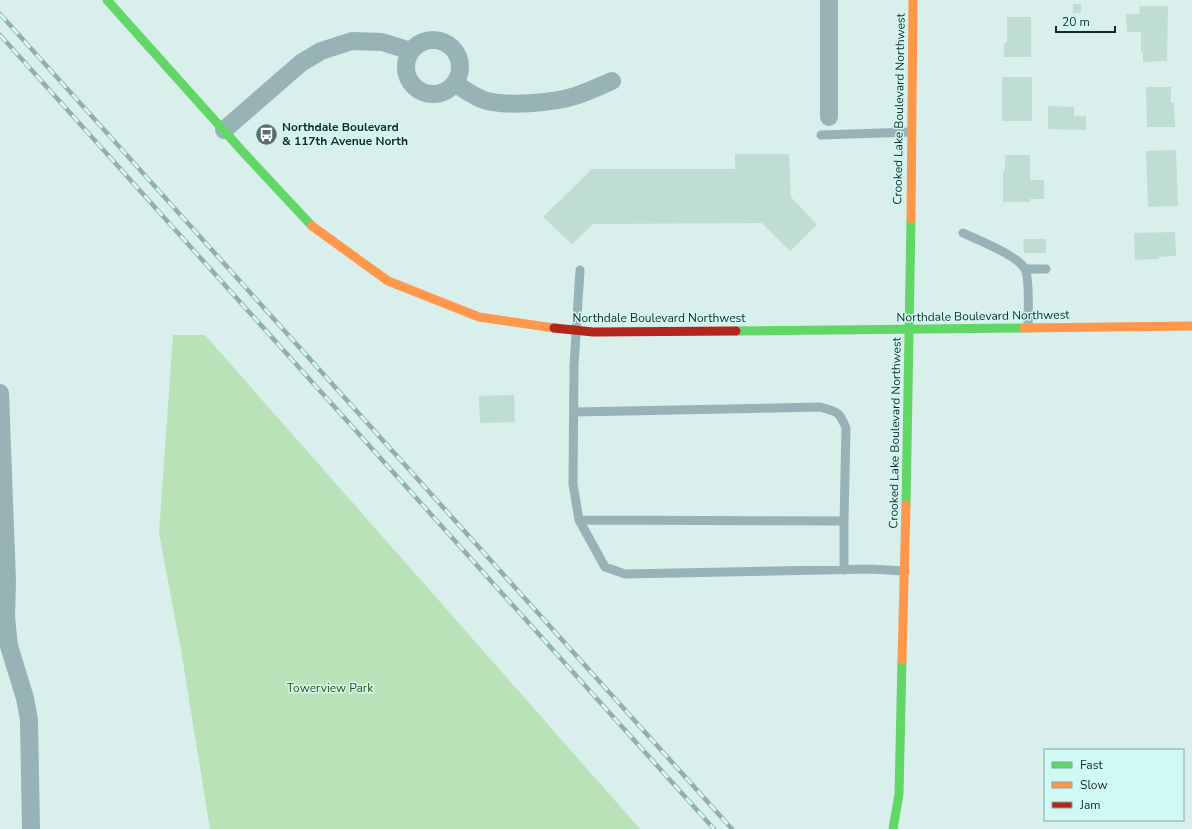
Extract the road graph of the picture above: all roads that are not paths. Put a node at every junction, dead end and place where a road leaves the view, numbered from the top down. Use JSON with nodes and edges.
{"nodes":[{"id":1,"x":108,"y":0,"type":"edge"},
{"id":2,"x":829,"y":0,"type":"edge"},
{"id":3,"x":912,"y":0,"type":"edge"},
{"id":4,"x":411,"y":51,"type":"junction"},
{"id":5,"x":612,"y":81,"type":"dead end"},
{"id":6,"x":455,"y":83,"type":"junction"},
{"id":7,"x":829,"y":117,"type":"dead end"},
{"id":8,"x":224,"y":130,"type":"junction"},
{"id":9,"x":911,"y":132,"type":"junction"},
{"id":10,"x":821,"y":135,"type":"dead end"},
{"id":11,"x":963,"y":233,"type":"dead end"},
{"id":12,"x":1025,"y":269,"type":"junction"},
{"id":13,"x":1046,"y":269,"type":"dead end"},
{"id":14,"x":580,"y":270,"type":"dead end"},
{"id":15,"x":1192,"y":326,"type":"edge"},
{"id":16,"x":1028,"y":328,"type":"junction"},
{"id":17,"x":909,"y":329,"type":"junction"},
{"id":18,"x":577,"y":331,"type":"junction"},
{"id":19,"x":0,"y":394,"type":"edge"},
{"id":20,"x":574,"y":412,"type":"junction"},
{"id":21,"x":579,"y":520,"type":"junction"},
{"id":22,"x":844,"y":521,"type":"junction"},
{"id":23,"x":844,"y":570,"type":"junction"},
{"id":24,"x":905,"y":571,"type":"junction"},
{"id":25,"x":898,"y":794,"type":"junction"},
{"id":26,"x":31,"y":829,"type":"edge"},
{"id":27,"x":893,"y":829,"type":"edge"},
{"id":28,"x":903,"y":829,"type":"edge"}],
"edges":[{"from":1,"to":8,"type":"street","name":"Northdale Boulevard Northwest"},
{"from":2,"to":7,"type":"street"},
{"from":3,"to":9,"type":"street","name":"Crooked Lake Boulevard Northwest"},
{"from":4,"to":6,"type":"street"},
{"from":4,"to":6,"type":"street"},
{"from":4,"to":8,"type":"street"},
{"from":5,"to":6,"type":"street"},
{"from":8,"to":18,"type":"street","name":"Northdale Boulevard Northwest"},
{"from":9,"to":10,"type":"lane"},
{"from":9,"to":17,"type":"street","name":"Crooked Lake Boulevard Northwest"},
{"from":11,"to":12,"type":"lane"},
{"from":12,"to":13,"type":"lane"},
{"from":12,"to":16,"type":"lane"},
{"from":14,"to":18,"type":"lane"},
{"from":15,"to":16,"type":"street","name":"Northdale Boulevard Northwest"},
{"from":16,"to":17,"type":"street","name":"Northdale Boulevard Northwest"},
{"from":17,"to":18,"type":"street","name":"Northdale Boulevard Northwest"},
{"from":17,"to":24,"type":"street","name":"Crooked Lake Boulevard Northwest"},
{"from":18,"to":20,"type":"lane"},
{"from":19,"to":26,"type":"street"},
{"from":20,"to":21,"type":"lane"},
{"from":20,"to":22,"type":"lane"},
{"from":21,"to":22,"type":"lane"},
{"from":21,"to":23,"type":"lane"},
{"from":22,"to":23,"type":"lane"},
{"from":23,"to":24,"type":"lane"},
{"from":24,"to":25,"type":"street","name":"Crooked Lake Boulevard Northwest"},
{"from":25,"to":27,"type":"street","name":"Crooked Lake Boulevard Northwest"},
{"from":25,"to":28,"type":"street","name":"Crooked Lake Boulevard Northwest"}]}
